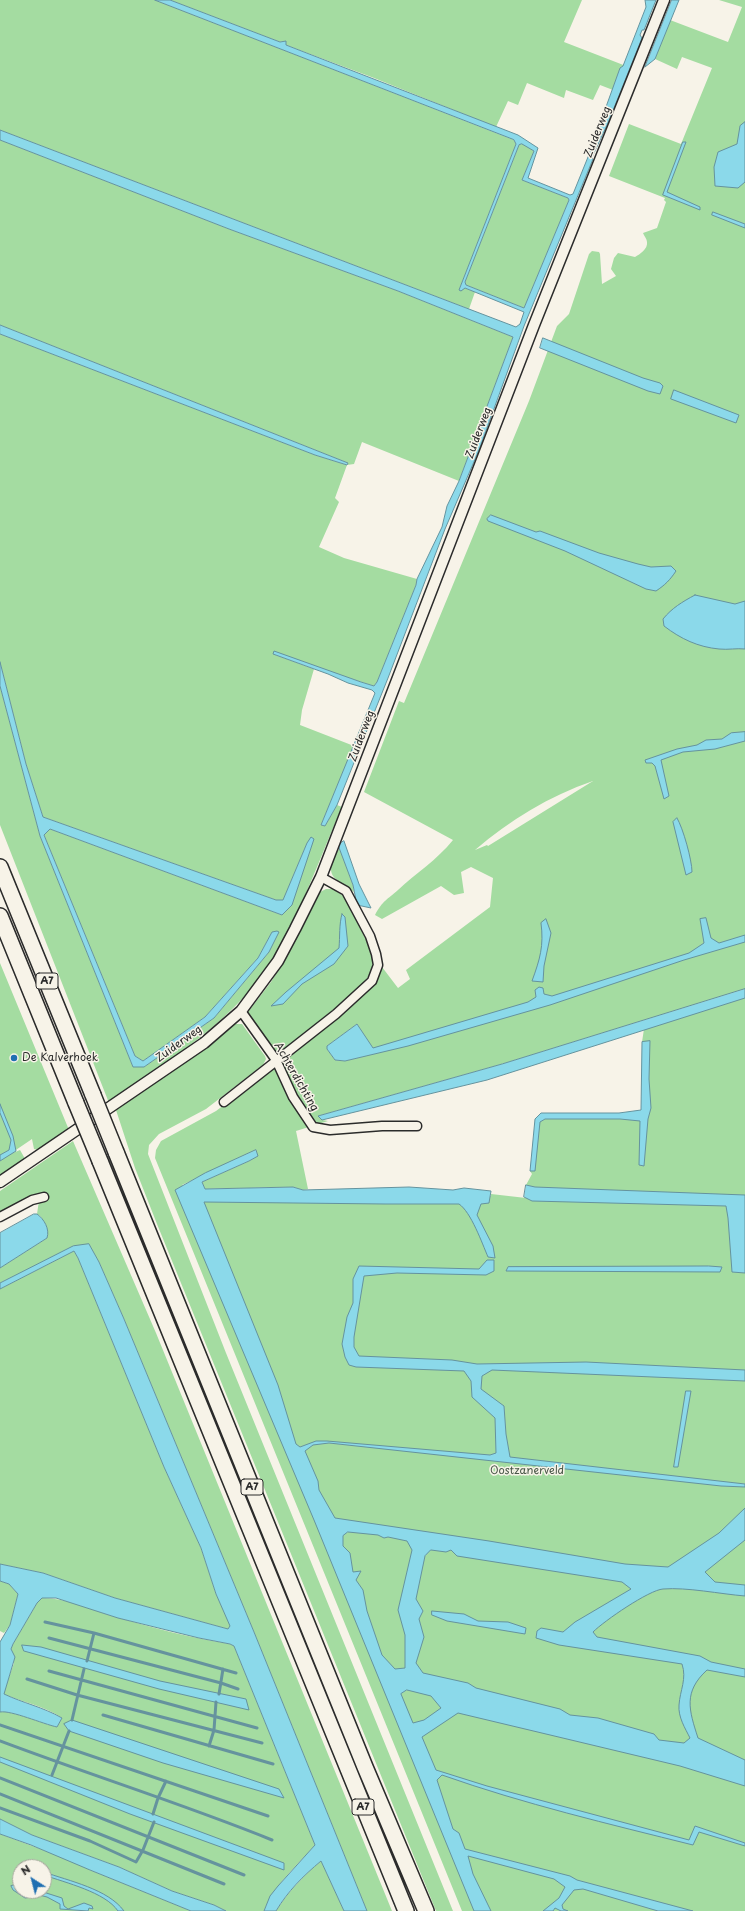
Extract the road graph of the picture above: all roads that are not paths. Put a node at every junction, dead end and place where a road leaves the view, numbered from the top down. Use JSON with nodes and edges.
{"nodes":[{"id":1,"x":664,"y":0,"type":"edge"},
{"id":2,"x":0,"y":867,"type":"edge"},
{"id":3,"x":320,"y":877,"type":"junction"},
{"id":4,"x":0,"y":916,"type":"edge"},
{"id":5,"x":241,"y":1011,"type":"junction"},
{"id":6,"x":276,"y":1060,"type":"junction"},
{"id":7,"x":224,"y":1102,"type":"dead end"},
{"id":8,"x":417,"y":1126,"type":"dead end"},
{"id":9,"x":0,"y":1182,"type":"edge"},
{"id":10,"x":44,"y":1197,"type":"dead end"},
{"id":11,"x":0,"y":1217,"type":"edge"},
{"id":12,"x":406,"y":1911,"type":"edge"},
{"id":13,"x":426,"y":1911,"type":"edge"}],
"edges":[{"from":1,"to":3,"type":"street","name":"Zuiderweg"},
{"from":2,"to":13,"type":"highway","number":"A7","bridge":true},
{"from":3,"to":5,"type":"street","name":"Zuiderweg"},
{"from":3,"to":6,"type":"street"},
{"from":4,"to":12,"type":"highway","number":"A7","bridge":true},
{"from":5,"to":6,"type":"street","name":"Achterdichting"},
{"from":5,"to":9,"type":"street","name":"Zuiderweg"},
{"from":6,"to":7,"type":"street"},
{"from":6,"to":8,"type":"street","name":"Achterdichting"},
{"from":10,"to":11,"type":"street"}]}
